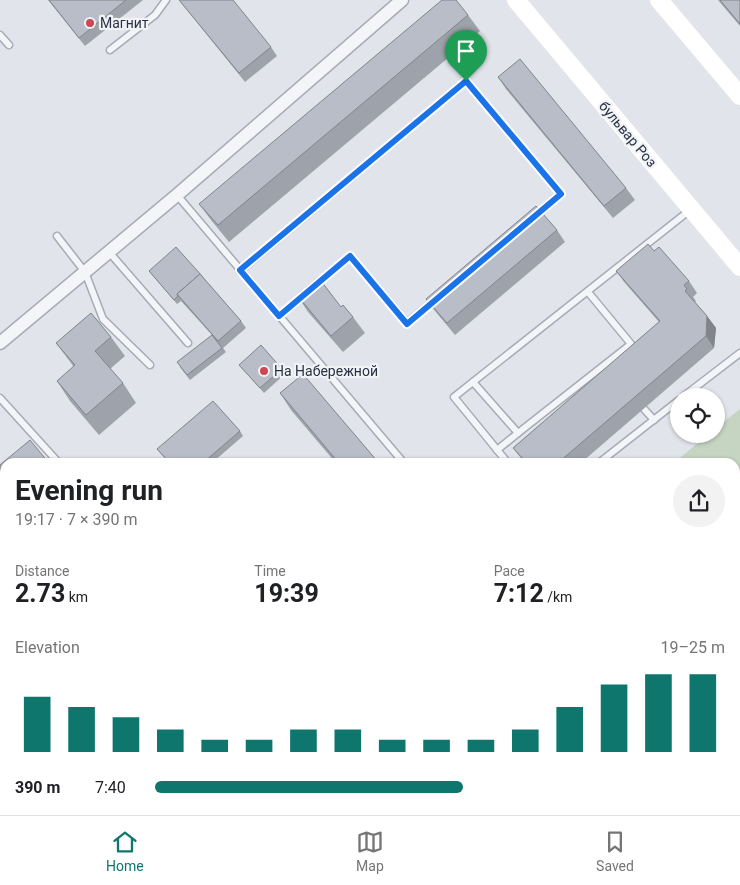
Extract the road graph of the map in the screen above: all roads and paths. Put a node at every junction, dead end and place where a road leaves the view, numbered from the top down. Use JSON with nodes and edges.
{"nodes":[{"id":1,"x":166,"y":0,"type":"edge"},
{"id":2,"x":402,"y":0,"type":"edge"},
{"id":3,"x":516,"y":0,"type":"edge"},
{"id":4,"x":659,"y":0,"type":"edge"},
{"id":5,"x":0,"y":35,"type":"edge"},
{"id":6,"x":9,"y":45,"type":"dead end"},
{"id":7,"x":110,"y":50,"type":"dead end"},
{"id":8,"x":740,"y":96,"type":"edge"},
{"id":9,"x":177,"y":195,"type":"junction"},
{"id":10,"x":691,"y":209,"type":"junction"},
{"id":11,"x":532,"y":218,"type":"edge"},
{"id":12,"x":57,"y":236,"type":"dead end"},
{"id":13,"x":109,"y":252,"type":"junction"},
{"id":14,"x":740,"y":267,"type":"edge"},
{"id":15,"x":240,"y":270,"type":"junction"},
{"id":16,"x":85,"y":272,"type":"junction"},
{"id":17,"x":444,"y":292,"type":"edge"},
{"id":18,"x":588,"y":292,"type":"junction"},
{"id":19,"x":279,"y":316,"type":"junction"},
{"id":20,"x":0,"y":343,"type":"edge"},
{"id":21,"x":188,"y":343,"type":"dead end"},
{"id":22,"x":740,"y":353,"type":"edge"},
{"id":23,"x":606,"y":364,"type":"junction"},
{"id":24,"x":150,"y":365,"type":"dead end"},
{"id":25,"x":612,"y":371,"type":"edge"},
{"id":26,"x":473,"y":382,"type":"junction"},
{"id":27,"x":694,"y":388,"type":"edge"},
{"id":28,"x":0,"y":398,"type":"edge"},
{"id":29,"x":670,"y":407,"type":"edge"},
{"id":30,"x":644,"y":409,"type":"edge"},
{"id":31,"x":654,"y":420,"type":"junction"},
{"id":32,"x":518,"y":433,"type":"junction"},
{"id":33,"x":39,"y":441,"type":"junction"},
{"id":34,"x":32,"y":446,"type":"edge"},
{"id":35,"x":497,"y":450,"type":"junction"},
{"id":36,"x":54,"y":458,"type":"edge"},
{"id":37,"x":400,"y":458,"type":"edge"},
{"id":38,"x":504,"y":458,"type":"edge"},
{"id":39,"x":605,"y":458,"type":"edge"}],
"edges":[{"from":1,"to":7,"type":"lane"},
{"from":2,"to":9,"type":"street"},
{"from":3,"to":10,"type":"street","name":"бульвар Роз"},
{"from":4,"to":8,"type":"street"},
{"from":5,"to":6,"type":"lane"},
{"from":9,"to":13,"type":"street"},
{"from":9,"to":15,"type":"lane"},
{"from":10,"to":14,"type":"street","name":"бульвар Роз"},
{"from":10,"to":18,"type":"lane"},
{"from":11,"to":15,"type":"lane"},
{"from":12,"to":16,"type":"lane"},
{"from":13,"to":16,"type":"street"},
{"from":13,"to":21,"type":"lane"},
{"from":15,"to":19,"type":"lane"},
{"from":16,"to":20,"type":"street"},
{"from":16,"to":24,"type":"lane"},
{"from":17,"to":19,"type":"lane"},
{"from":18,"to":23,"type":"lane"},
{"from":18,"to":26,"type":"lane"},
{"from":19,"to":37,"type":"lane"},
{"from":22,"to":27,"type":"lane"},
{"from":23,"to":25,"type":"lane"},
{"from":23,"to":32,"type":"lane"},
{"from":26,"to":32,"type":"lane"},
{"from":26,"to":35,"type":"lane"},
{"from":28,"to":33,"type":"lane"},
{"from":29,"to":31,"type":"lane"},
{"from":30,"to":31,"type":"lane"},
{"from":31,"to":39,"type":"lane"},
{"from":32,"to":35,"type":"lane"},
{"from":33,"to":34,"type":"lane"},
{"from":33,"to":36,"type":"lane"},
{"from":35,"to":38,"type":"lane"}]}
